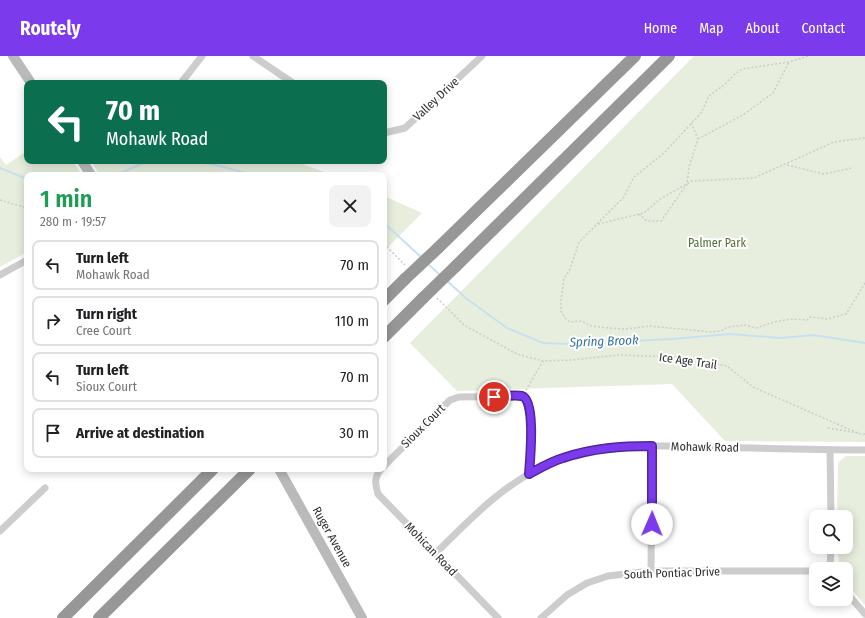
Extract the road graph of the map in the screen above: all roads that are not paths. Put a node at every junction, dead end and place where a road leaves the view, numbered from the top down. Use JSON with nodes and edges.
{"nodes":[{"id":1,"x":13,"y":56,"type":"edge"},
{"id":2,"x":202,"y":56,"type":"edge"},
{"id":3,"x":253,"y":56,"type":"edge"},
{"id":4,"x":482,"y":56,"type":"edge"},
{"id":5,"x":635,"y":56,"type":"edge"},
{"id":6,"x":669,"y":56,"type":"edge"},
{"id":7,"x":29,"y":80,"type":"edge"},
{"id":8,"x":183,"y":80,"type":"edge"},
{"id":9,"x":289,"y":80,"type":"edge"},
{"id":10,"x":387,"y":132,"type":"edge"},
{"id":11,"x":24,"y":262,"type":"edge"},
{"id":12,"x":0,"y":275,"type":"edge"},
{"id":13,"x":387,"y":296,"type":"edge"},
{"id":14,"x":387,"y":334,"type":"edge"},
{"id":15,"x":652,"y":446,"type":"junction"},
{"id":16,"x":830,"y":450,"type":"junction"},
{"id":17,"x":865,"y":450,"type":"edge"},
{"id":18,"x":387,"y":463,"type":"edge"},
{"id":19,"x":210,"y":472,"type":"edge"},
{"id":20,"x":247,"y":472,"type":"edge"},
{"id":21,"x":281,"y":472,"type":"edge"},
{"id":22,"x":379,"y":472,"type":"edge"},
{"id":23,"x":529,"y":474,"type":"junction"},
{"id":24,"x":45,"y":488,"type":"dead end"},
{"id":25,"x":831,"y":510,"type":"edge"},
{"id":26,"x":0,"y":532,"type":"edge"},
{"id":27,"x":435,"y":554,"type":"junction"},
{"id":28,"x":651,"y":571,"type":"junction"},
{"id":29,"x":809,"y":571,"type":"edge"},
{"id":30,"x":853,"y":600,"type":"edge"},
{"id":31,"x":865,"y":614,"type":"edge"},
{"id":32,"x":62,"y":618,"type":"edge"},
{"id":33,"x":100,"y":618,"type":"edge"},
{"id":34,"x":362,"y":618,"type":"edge"},
{"id":35,"x":498,"y":618,"type":"edge"},
{"id":36,"x":542,"y":618,"type":"edge"}],
"edges":[{"from":1,"to":7,"type":"street"},
{"from":2,"to":8,"type":"street"},
{"from":3,"to":9,"type":"street"},
{"from":4,"to":10,"type":"street","name":"Valley Drive"},
{"from":5,"to":13,"type":"highway","bridge":true},
{"from":6,"to":14,"type":"highway","bridge":true},
{"from":11,"to":12,"type":"street"},
{"from":15,"to":16,"type":"street","name":"Mohawk Road"},
{"from":15,"to":23,"type":"street","name":"Mohawk Road"},
{"from":15,"to":28,"type":"street"},
{"from":16,"to":17,"type":"street","name":"Mohawk Road"},
{"from":16,"to":25,"type":"street"},
{"from":18,"to":23,"type":"street","name":"Sioux Court"},
{"from":19,"to":32,"type":"highway"},
{"from":20,"to":33,"type":"highway"},
{"from":21,"to":34,"type":"street","name":"Ruger Avenue"},
{"from":22,"to":27,"type":"street","name":"Mohican Road"},
{"from":23,"to":27,"type":"street","name":"Mohawk Road"},
{"from":24,"to":26,"type":"street"},
{"from":27,"to":35,"type":"street","name":"Mohican Road"},
{"from":28,"to":29,"type":"street","name":"South Pontiac Drive"},
{"from":28,"to":36,"type":"street","name":"South Pontiac Drive"},
{"from":30,"to":31,"type":"street"}]}
